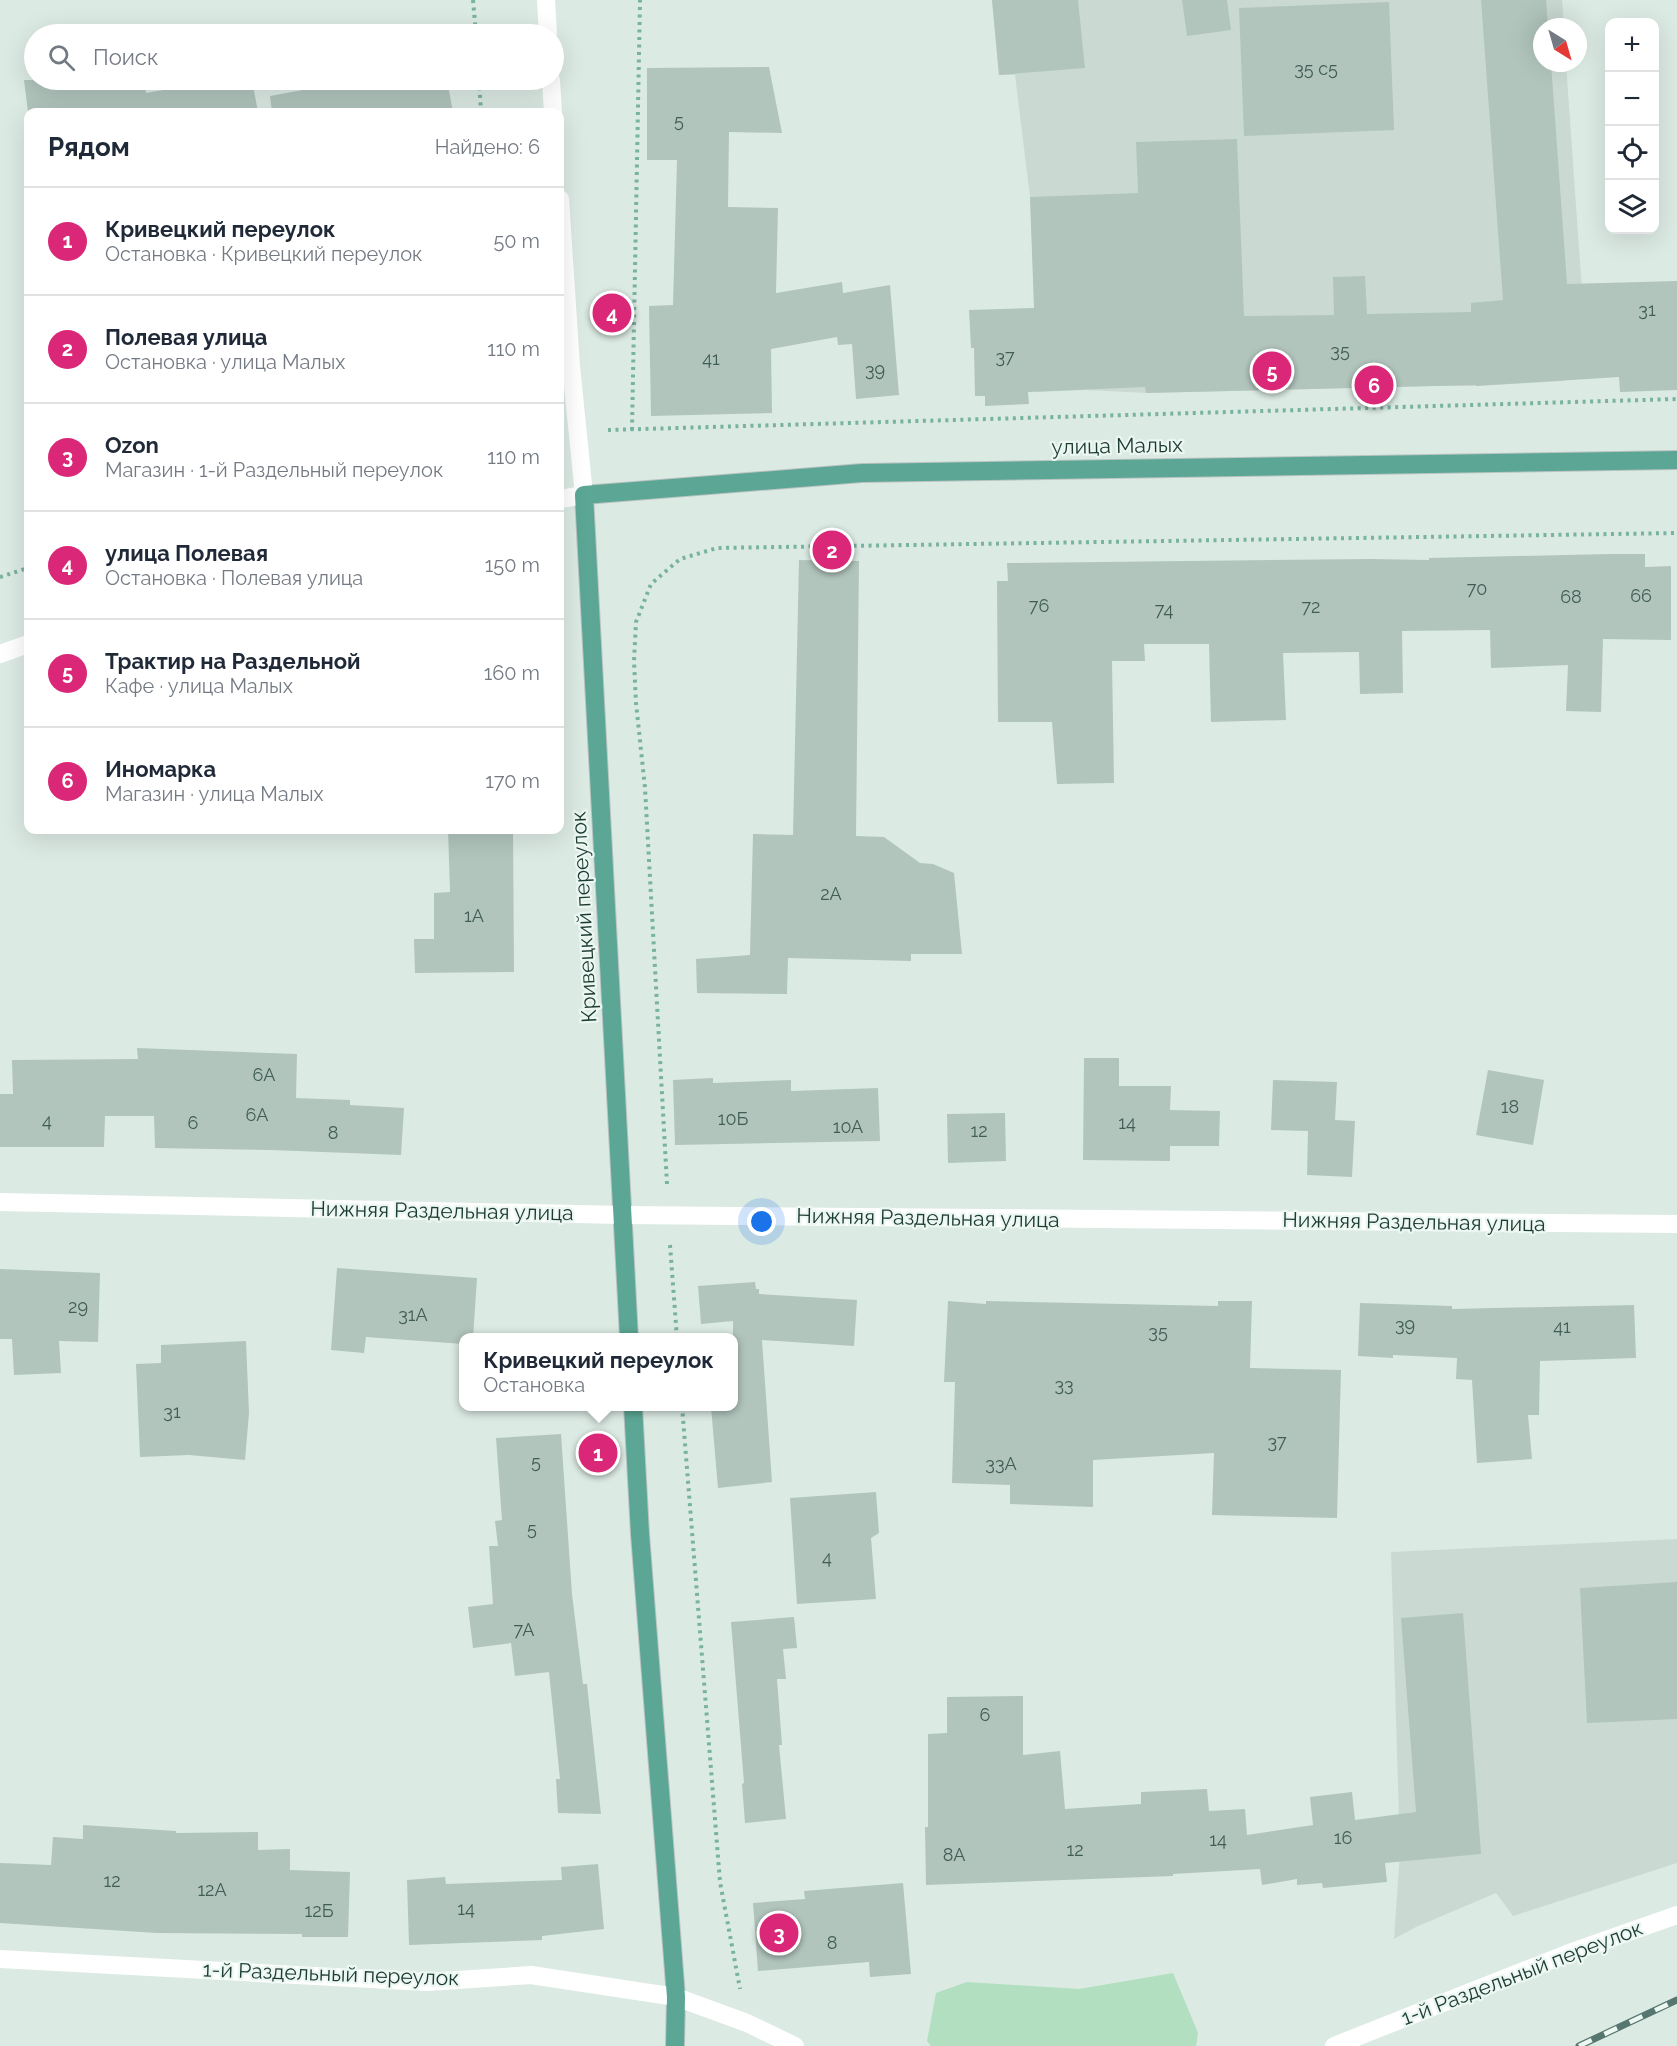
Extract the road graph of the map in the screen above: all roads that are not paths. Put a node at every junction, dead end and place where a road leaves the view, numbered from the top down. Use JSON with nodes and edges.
{"nodes":[{"id":1,"x":546,"y":0,"type":"edge"},
{"id":2,"x":547,"y":24,"type":"edge"},
{"id":3,"x":552,"y":90,"type":"edge"},
{"id":4,"x":554,"y":108,"type":"edge"},
{"id":5,"x":564,"y":260,"type":"edge"},
{"id":6,"x":1677,"y":460,"type":"edge"},
{"id":7,"x":584,"y":495,"type":"junction"},
{"id":8,"x":564,"y":498,"type":"edge"},
{"id":9,"x":24,"y":645,"type":"edge"},
{"id":10,"x":0,"y":654,"type":"edge"},
{"id":11,"x":0,"y":1202,"type":"edge"},
{"id":12,"x":622,"y":1215,"type":"junction"},
{"id":13,"x":1677,"y":1224,"type":"edge"},
{"id":14,"x":629,"y":1333,"type":"edge"},
{"id":15,"x":633,"y":1411,"type":"edge"},
{"id":16,"x":1677,"y":1915,"type":"edge"},
{"id":17,"x":0,"y":1959,"type":"edge"},
{"id":18,"x":676,"y":1997,"type":"junction"},
{"id":19,"x":675,"y":2046,"type":"edge"},
{"id":20,"x":795,"y":2046,"type":"edge"},
{"id":21,"x":1334,"y":2046,"type":"edge"}],
"edges":[{"from":1,"to":2,"type":"street"},
{"from":3,"to":4,"type":"street"},
{"from":5,"to":7,"type":"street"},
{"from":6,"to":7,"type":"main road","name":"улица Малых"},
{"from":7,"to":8,"type":"street","name":"улица Малых"},
{"from":7,"to":12,"type":"main road","name":"Кривецкий переулок"},
{"from":9,"to":10,"type":"street"},
{"from":11,"to":12,"type":"street","name":"Нижняя Раздельная улица"},
{"from":12,"to":13,"type":"street","name":"Нижняя Раздельная улица"},
{"from":12,"to":14,"type":"main road","name":"Кривецкий переулок"},
{"from":15,"to":18,"type":"main road"},
{"from":16,"to":21,"type":"street","name":"1-й Раздельный переулок"},
{"from":17,"to":18,"type":"street","name":"1-й Раздельный переулок"},
{"from":18,"to":19,"type":"main road"},
{"from":18,"to":20,"type":"street","name":"1-й Раздельный переулок"}]}
